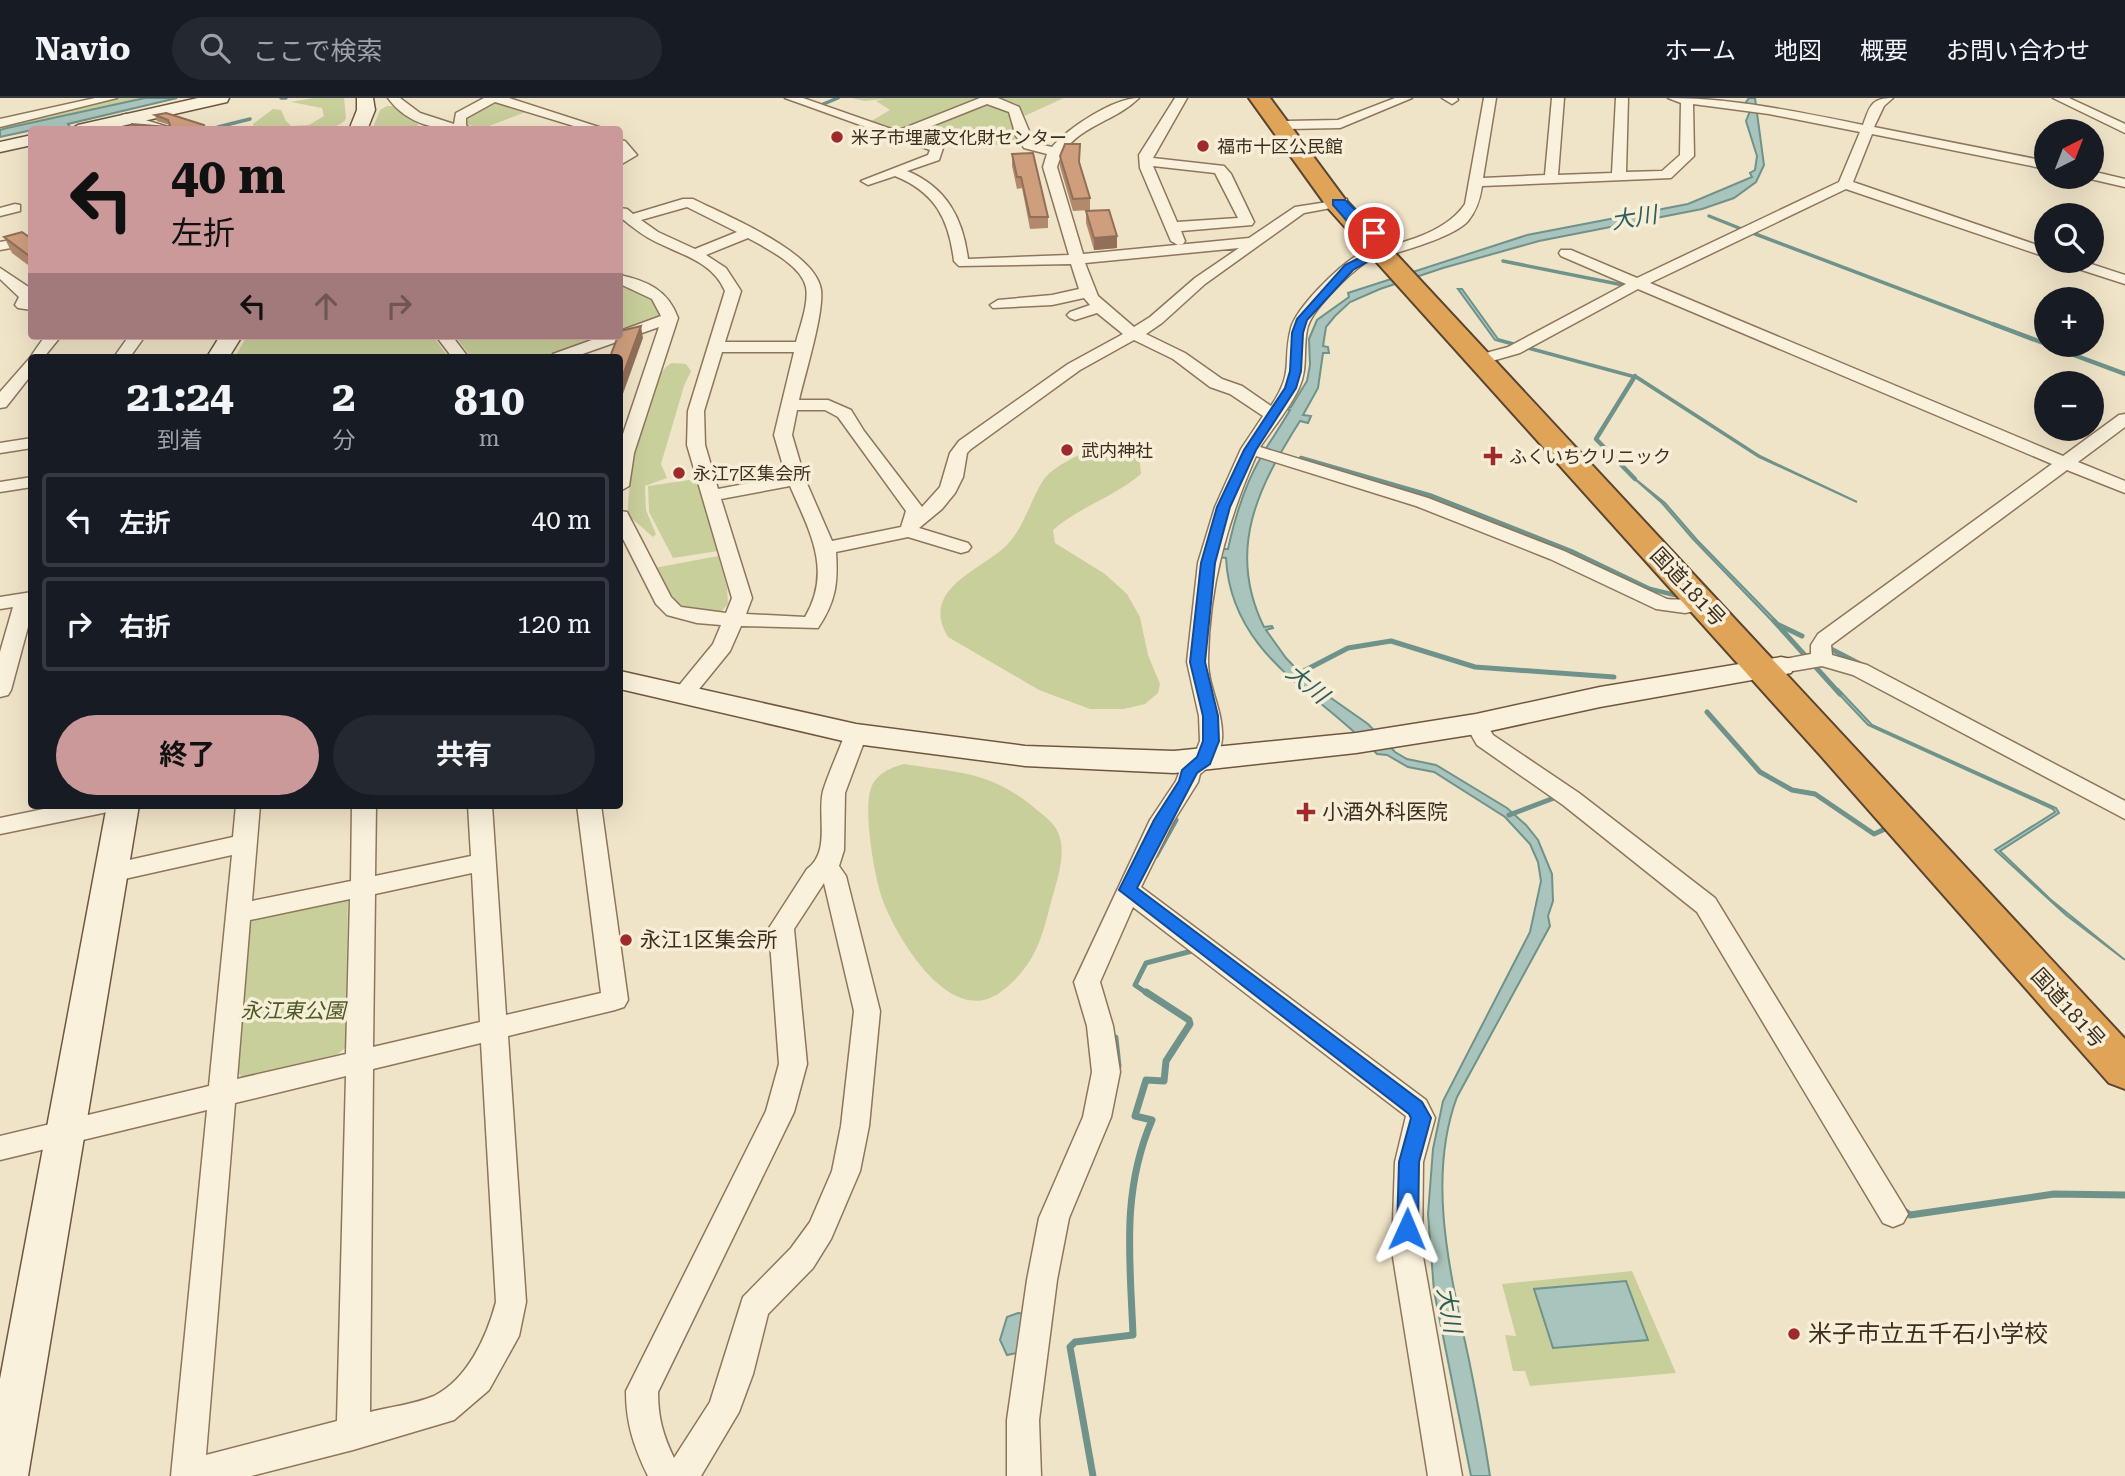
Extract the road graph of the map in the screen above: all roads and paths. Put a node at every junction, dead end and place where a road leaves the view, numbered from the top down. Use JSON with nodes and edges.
{"nodes":[{"id":1,"x":111,"y":98,"type":"edge"},
{"id":2,"x":221,"y":98,"type":"edge"},
{"id":3,"x":365,"y":98,"type":"edge"},
{"id":4,"x":394,"y":98,"type":"edge"},
{"id":5,"x":495,"y":98,"type":"edge"},
{"id":6,"x":791,"y":98,"type":"edge"},
{"id":7,"x":1133,"y":98,"type":"edge"},
{"id":8,"x":1181,"y":98,"type":"edge"},
{"id":9,"x":1259,"y":98,"type":"edge"},
{"id":10,"x":1269,"y":98,"type":"edge"},
{"id":11,"x":1365,"y":98,"type":"edge"},
{"id":12,"x":1406,"y":98,"type":"edge"},
{"id":13,"x":1490,"y":98,"type":"edge"},
{"id":14,"x":1558,"y":98,"type":"edge"},
{"id":15,"x":1622,"y":98,"type":"edge"},
{"id":16,"x":1887,"y":98,"type":"edge"},
{"id":17,"x":2059,"y":98,"type":"edge"},
{"id":18,"x":2090,"y":98,"type":"edge"},
{"id":19,"x":1681,"y":99,"type":"edge"},
{"id":20,"x":1366,"y":112,"type":"junction"},
{"id":21,"x":2125,"y":114,"type":"edge"},
{"id":22,"x":126,"y":118,"type":"junction"},
{"id":23,"x":0,"y":123,"type":"edge"},
{"id":24,"x":1287,"y":125,"type":"junction"},
{"id":25,"x":94,"y":126,"type":"edge"},
{"id":26,"x":151,"y":126,"type":"edge"},
{"id":27,"x":360,"y":126,"type":"edge"},
{"id":28,"x":445,"y":126,"type":"edge"},
{"id":29,"x":462,"y":126,"type":"edge"},
{"id":30,"x":584,"y":126,"type":"edge"},
{"id":31,"x":1867,"y":129,"type":"junction"},
{"id":32,"x":2125,"y":129,"type":"edge"},
{"id":33,"x":897,"y":135,"type":"junction"},
{"id":34,"x":28,"y":142,"type":"edge"},
{"id":35,"x":0,"y":147,"type":"edge"},
{"id":36,"x":623,"y":147,"type":"edge"},
{"id":37,"x":1055,"y":151,"type":"junction"},
{"id":38,"x":623,"y":159,"type":"edge"},
{"id":39,"x":1146,"y":161,"type":"junction"},
{"id":40,"x":2034,"y":163,"type":"edge"},
{"id":41,"x":895,"y":171,"type":"junction"},
{"id":42,"x":1619,"y":177,"type":"junction"},
{"id":43,"x":2104,"y":178,"type":"edge"},
{"id":44,"x":1551,"y":180,"type":"junction"},
{"id":45,"x":867,"y":181,"type":"dead end"},
{"id":46,"x":1476,"y":182,"type":"junction"},
{"id":47,"x":2125,"y":183,"type":"edge"},
{"id":48,"x":1845,"y":184,"type":"junction"},
{"id":49,"x":1339,"y":202,"type":"junction"},
{"id":50,"x":15,"y":208,"type":"dead end"},
{"id":51,"x":0,"y":212,"type":"edge"},
{"id":52,"x":625,"y":215,"type":"edge"},
{"id":53,"x":1173,"y":227,"type":"junction"},
{"id":54,"x":747,"y":233,"type":"junction"},
{"id":55,"x":28,"y":241,"type":"edge"},
{"id":56,"x":1254,"y":242,"type":"junction"},
{"id":57,"x":0,"y":246,"type":"edge"},
{"id":58,"x":2034,"y":249,"type":"edge"},
{"id":59,"x":1181,"y":250,"type":"junction"},
{"id":60,"x":1566,"y":253,"type":"dead end"},
{"id":61,"x":693,"y":255,"type":"junction"},
{"id":62,"x":1078,"y":257,"type":"junction"},
{"id":63,"x":1402,"y":269,"type":"junction"},
{"id":64,"x":0,"y":272,"type":"edge"},
{"id":65,"x":2104,"y":273,"type":"edge"},
{"id":66,"x":623,"y":280,"type":"edge"},
{"id":67,"x":2125,"y":280,"type":"edge"},
{"id":68,"x":1638,"y":284,"type":"junction"},
{"id":69,"x":1088,"y":292,"type":"junction"},
{"id":70,"x":28,"y":305,"type":"edge"},
{"id":71,"x":998,"y":306,"type":"dead end"},
{"id":72,"x":1100,"y":307,"type":"junction"},
{"id":73,"x":1075,"y":315,"type":"dead end"},
{"id":74,"x":670,"y":318,"type":"junction"},
{"id":75,"x":1134,"y":334,"type":"junction"},
{"id":76,"x":623,"y":335,"type":"edge"},
{"id":77,"x":50,"y":340,"type":"edge"},
{"id":78,"x":447,"y":340,"type":"edge"},
{"id":79,"x":608,"y":340,"type":"edge"},
{"id":80,"x":716,"y":347,"type":"junction"},
{"id":81,"x":803,"y":347,"type":"junction"},
{"id":82,"x":1511,"y":349,"type":"junction"},
{"id":83,"x":38,"y":354,"type":"edge"},
{"id":84,"x":458,"y":354,"type":"edge"},
{"id":85,"x":568,"y":354,"type":"edge"},
{"id":86,"x":28,"y":369,"type":"edge"},
{"id":87,"x":28,"y":370,"type":"edge"},
{"id":88,"x":0,"y":373,"type":"edge"},
{"id":89,"x":0,"y":403,"type":"edge"},
{"id":90,"x":789,"y":405,"type":"junction"},
{"id":91,"x":1273,"y":415,"type":"junction"},
{"id":92,"x":2125,"y":419,"type":"edge"},
{"id":93,"x":28,"y":444,"type":"edge"},
{"id":94,"x":0,"y":448,"type":"edge"},
{"id":95,"x":1255,"y":451,"type":"junction"},
{"id":96,"x":2066,"y":463,"type":"junction"},
{"id":97,"x":623,"y":466,"type":"edge"},
{"id":98,"x":796,"y":479,"type":"junction"},
{"id":99,"x":28,"y":483,"type":"edge"},
{"id":100,"x":0,"y":487,"type":"edge"},
{"id":101,"x":2125,"y":488,"type":"edge"},
{"id":102,"x":713,"y":495,"type":"junction"},
{"id":103,"x":911,"y":526,"type":"junction"},
{"id":104,"x":623,"y":527,"type":"edge"},
{"id":105,"x":961,"y":547,"type":"dead end"},
{"id":106,"x":826,"y":548,"type":"junction"},
{"id":107,"x":28,"y":598,"type":"edge"},
{"id":108,"x":0,"y":603,"type":"edge"},
{"id":109,"x":1703,"y":604,"type":"junction"},
{"id":110,"x":734,"y":620,"type":"junction"},
{"id":111,"x":1822,"y":659,"type":"junction"},
{"id":112,"x":1772,"y":668,"type":"junction"},
{"id":113,"x":623,"y":681,"type":"edge"},
{"id":114,"x":0,"y":690,"type":"edge"},
{"id":115,"x":683,"y":694,"type":"junction"},
{"id":116,"x":1476,"y":724,"type":"junction"},
{"id":117,"x":856,"y":734,"type":"junction"},
{"id":118,"x":1204,"y":760,"type":"junction"},
{"id":119,"x":83,"y":809,"type":"edge"},
{"id":120,"x":122,"y":809,"type":"edge"},
{"id":121,"x":248,"y":809,"type":"edge"},
{"id":122,"x":365,"y":809,"type":"edge"},
{"id":123,"x":480,"y":809,"type":"edge"},
{"id":124,"x":590,"y":809,"type":"edge"},
{"id":125,"x":2125,"y":811,"type":"edge"},
{"id":126,"x":0,"y":826,"type":"edge"},
{"id":127,"x":245,"y":843,"type":"junction"},
{"id":128,"x":482,"y":862,"type":"junction"},
{"id":129,"x":827,"y":867,"type":"junction"},
{"id":130,"x":111,"y":873,"type":"junction"},
{"id":131,"x":363,"y":886,"type":"junction"},
{"id":132,"x":1128,"y":890,"type":"junction"},
{"id":133,"x":239,"y":914,"type":"junction"},
{"id":134,"x":492,"y":1030,"type":"junction"},
{"id":135,"x":2125,"y":1040,"type":"edge"},
{"id":136,"x":358,"y":1063,"type":"junction"},
{"id":137,"x":2125,"y":1070,"type":"edge"},
{"id":138,"x":224,"y":1095,"type":"junction"},
{"id":139,"x":67,"y":1132,"type":"junction"},
{"id":140,"x":0,"y":1148,"type":"edge"},
{"id":141,"x":1893,"y":1214,"type":"dead end"},
{"id":142,"x":353,"y":1434,"type":"junction"},
{"id":143,"x":5,"y":1476,"type":"edge"},
{"id":144,"x":189,"y":1476,"type":"edge"},
{"id":145,"x":666,"y":1476,"type":"edge"},
{"id":146,"x":682,"y":1476,"type":"edge"},
{"id":147,"x":1024,"y":1476,"type":"edge"},
{"id":148,"x":1445,"y":1476,"type":"edge"}],
"edges":[{"from":1,"to":23,"type":"street"},
{"from":2,"to":22,"type":"street"},
{"from":3,"to":27,"type":"street"},
{"from":4,"to":28,"type":"street"},
{"from":5,"to":29,"type":"street"},
{"from":5,"to":30,"type":"street"},
{"from":6,"to":33,"type":"street"},
{"from":7,"to":37,"type":"street"},
{"from":8,"to":39,"type":"street"},
{"from":9,"to":49,"type":"highway","name":"国道181号"},
{"from":10,"to":24,"type":"highway","name":"国道181号"},
{"from":11,"to":20,"type":"street"},
{"from":12,"to":20,"type":"street"},
{"from":13,"to":46,"type":"street"},
{"from":14,"to":44,"type":"street"},
{"from":15,"to":42,"type":"street"},
{"from":16,"to":31,"type":"street"},
{"from":17,"to":32,"type":"street"},
{"from":18,"to":21,"type":"street"},
{"from":19,"to":31,"type":"street"},
{"from":19,"to":42,"type":"street"},
{"from":20,"to":24,"type":"street"},
{"from":22,"to":25,"type":"street"},
{"from":22,"to":26,"type":"street"},
{"from":24,"to":49,"type":"highway","name":"国道181号"},
{"from":31,"to":40,"type":"street"},
{"from":31,"to":48,"type":"street"},
{"from":33,"to":37,"type":"street"},
{"from":33,"to":41,"type":"street"},
{"from":34,"to":35,"type":"street"},
{"from":36,"to":38,"type":"street"},
{"from":37,"to":62,"type":"street"},
{"from":39,"to":53,"type":"street"},
{"from":39,"to":53,"type":"street"},
{"from":41,"to":45,"type":"street"},
{"from":41,"to":62,"type":"street"},
{"from":42,"to":44,"type":"street"},
{"from":43,"to":47,"type":"street"},
{"from":44,"to":46,"type":"street"},
{"from":46,"to":63,"type":"street"},
{"from":48,"to":58,"type":"street"},
{"from":48,"to":68,"type":"street"},
{"from":49,"to":56,"type":"street"},
{"from":49,"to":63,"type":"highway","name":"国道181号"},
{"from":50,"to":51,"type":"street"},
{"from":52,"to":54,"type":"street"},
{"from":52,"to":61,"type":"street"},
{"from":53,"to":59,"type":"street"},
{"from":54,"to":61,"type":"street"},
{"from":54,"to":81,"type":"street"},
{"from":55,"to":57,"type":"street"},
{"from":56,"to":59,"type":"street"},
{"from":56,"to":75,"type":"street"},
{"from":59,"to":62,"type":"street"},
{"from":60,"to":68,"type":"street"},
{"from":61,"to":80,"type":"street"},
{"from":62,"to":69,"type":"street"},
{"from":63,"to":82,"type":"highway","name":"国道181号"},
{"from":63,"to":91,"type":"street"},
{"from":63,"to":109,"type":"highway","name":"国道181号"},
{"from":64,"to":70,"type":"street"},
{"from":65,"to":67,"type":"street"},
{"from":66,"to":74,"type":"street"},
{"from":68,"to":82,"type":"street"},
{"from":68,"to":96,"type":"street"},
{"from":69,"to":71,"type":"street"},
{"from":69,"to":72,"type":"street"},
{"from":72,"to":73,"type":"street"},
{"from":72,"to":75,"type":"street"},
{"from":74,"to":76,"type":"street"},
{"from":74,"to":97,"type":"street"},
{"from":75,"to":91,"type":"street"},
{"from":75,"to":103,"type":"street"},
{"from":77,"to":83,"type":"street"},
{"from":78,"to":84,"type":"street"},
{"from":79,"to":85,"type":"street"},
{"from":80,"to":81,"type":"street"},
{"from":80,"to":102,"type":"street"},
{"from":81,"to":90,"type":"street"},
{"from":82,"to":112,"type":"highway","name":"国道181号"},
{"from":86,"to":88,"type":"street"},
{"from":87,"to":89,"type":"street"},
{"from":90,"to":98,"type":"street"},
{"from":90,"to":103,"type":"street"},
{"from":91,"to":95,"type":"street"},
{"from":92,"to":96,"type":"street"},
{"from":93,"to":94,"type":"street"},
{"from":95,"to":109,"type":"street"},
{"from":95,"to":118,"type":"street"},
{"from":96,"to":101,"type":"street"},
{"from":96,"to":111,"type":"street"},
{"from":98,"to":102,"type":"street"},
{"from":98,"to":106,"type":"street"},
{"from":99,"to":100,"type":"street"},
{"from":102,"to":110,"type":"street"},
{"from":103,"to":105,"type":"street"},
{"from":103,"to":106,"type":"street"},
{"from":104,"to":110,"type":"street"},
{"from":106,"to":110,"type":"street"},
{"from":107,"to":108,"type":"street"},
{"from":107,"to":114,"type":"street"},
{"from":109,"to":112,"type":"highway","name":"国道181号"},
{"from":110,"to":115,"type":"street"},
{"from":111,"to":112,"type":"street"},
{"from":111,"to":125,"type":"street"},
{"from":112,"to":116,"type":"street"},
{"from":112,"to":135,"type":"highway","name":"国道181号"},
{"from":112,"to":137,"type":"highway","name":"国道181号"},
{"from":113,"to":115,"type":"street"},
{"from":115,"to":117,"type":"street"},
{"from":116,"to":118,"type":"street"},
{"from":116,"to":141,"type":"street"},
{"from":117,"to":118,"type":"street"},
{"from":117,"to":129,"type":"street"},
{"from":118,"to":132,"type":"street"},
{"from":119,"to":126,"type":"street"},
{"from":120,"to":130,"type":"street"},
{"from":121,"to":127,"type":"street"},
{"from":122,"to":131,"type":"street"},
{"from":123,"to":128,"type":"street"},
{"from":124,"to":134,"type":"street"},
{"from":127,"to":130,"type":"street"},
{"from":127,"to":133,"type":"street"},
{"from":128,"to":131,"type":"street"},
{"from":128,"to":134,"type":"street"},
{"from":129,"to":145,"type":"street"},
{"from":129,"to":146,"type":"street"},
{"from":130,"to":139,"type":"street"},
{"from":131,"to":133,"type":"street"},
{"from":131,"to":136,"type":"street"},
{"from":132,"to":147,"type":"street"},
{"from":132,"to":148,"type":"street"},
{"from":133,"to":138,"type":"street"},
{"from":134,"to":136,"type":"street"},
{"from":134,"to":142,"type":"street"},
{"from":136,"to":138,"type":"street"},
{"from":136,"to":142,"type":"street"},
{"from":138,"to":139,"type":"street"},
{"from":138,"to":144,"type":"street"},
{"from":139,"to":140,"type":"street"},
{"from":139,"to":143,"type":"street"},
{"from":142,"to":144,"type":"street"}]}
